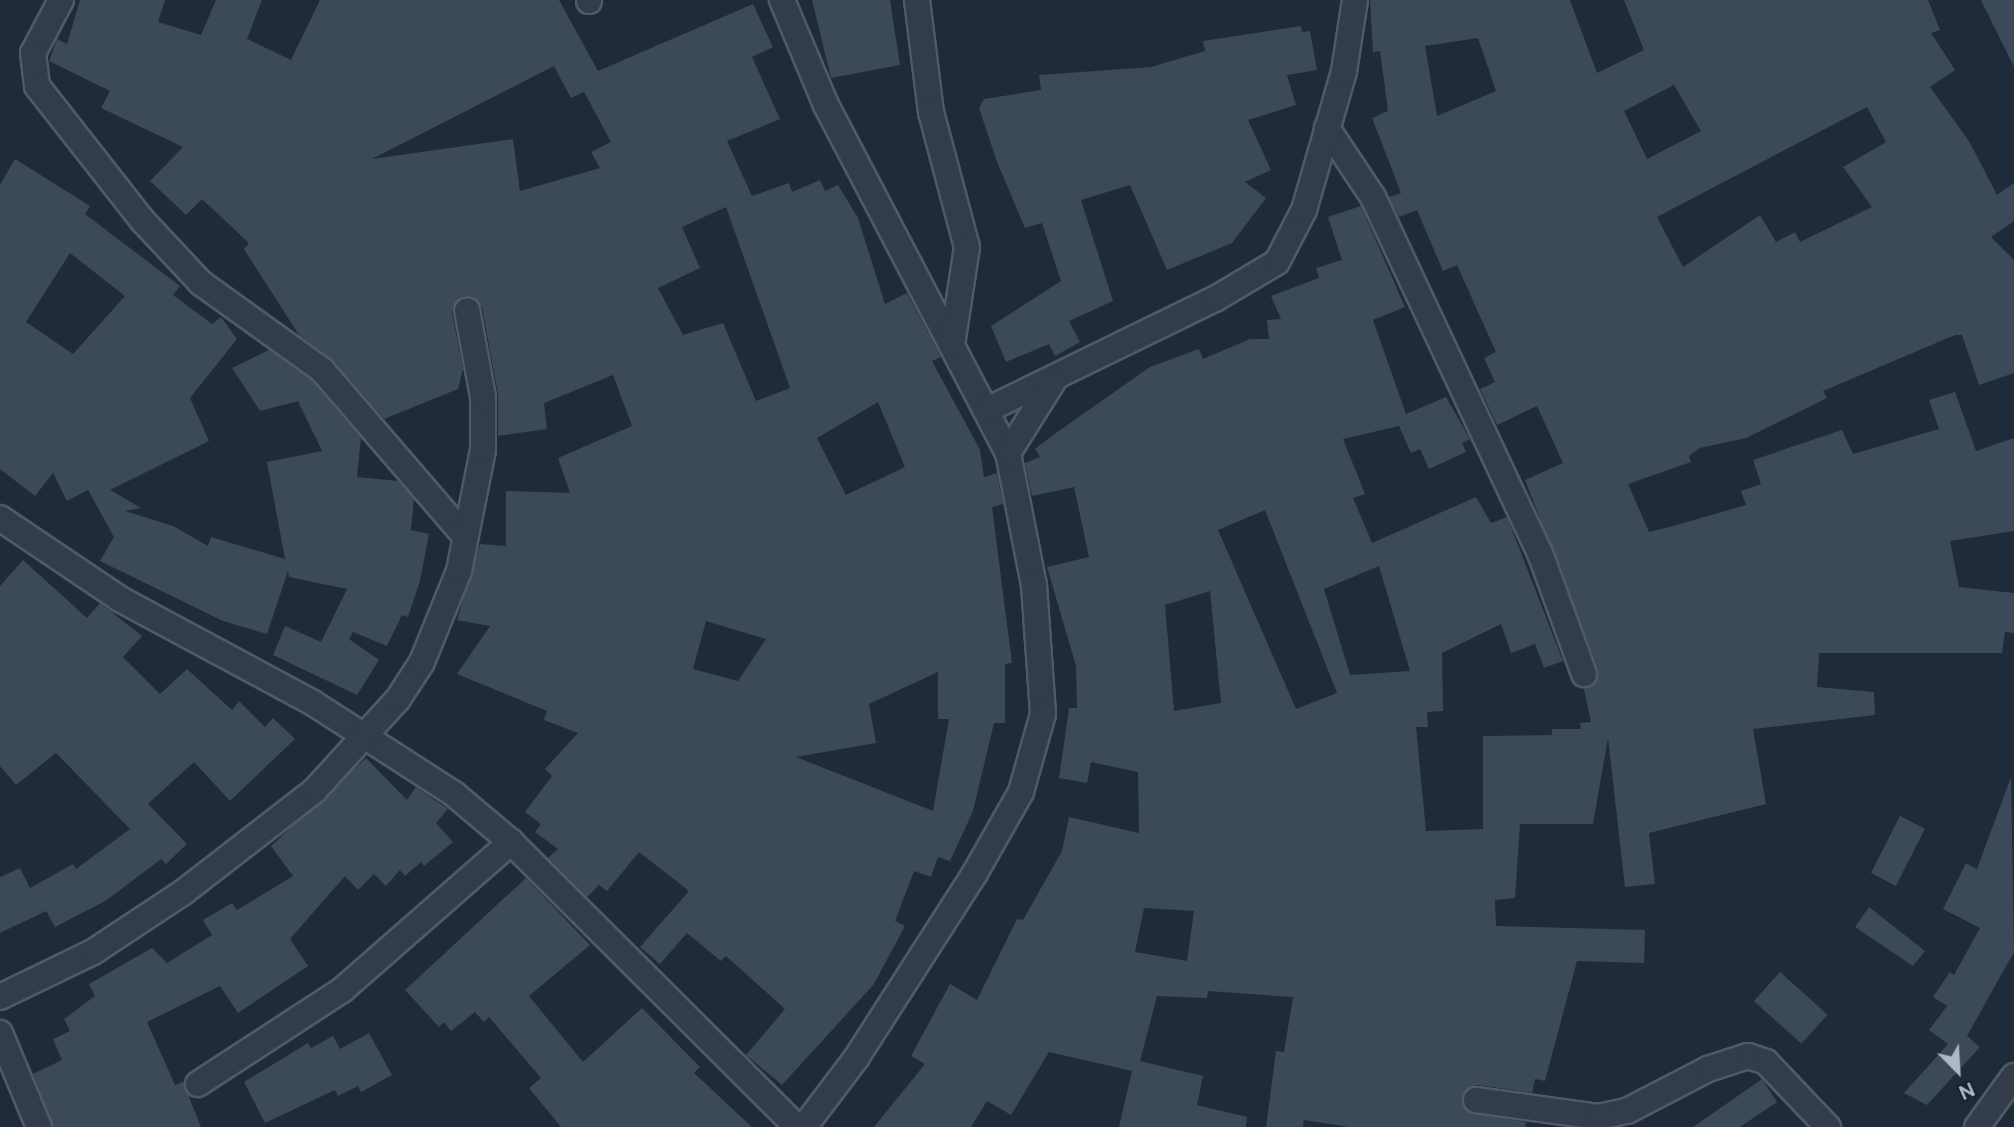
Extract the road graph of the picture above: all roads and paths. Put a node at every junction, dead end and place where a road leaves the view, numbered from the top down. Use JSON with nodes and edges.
{"nodes":[{"id":1,"x":61,"y":0,"type":"edge"},
{"id":2,"x":782,"y":0,"type":"edge"},
{"id":3,"x":917,"y":0,"type":"edge"},
{"id":4,"x":1355,"y":0,"type":"edge"},
{"id":5,"x":1327,"y":128,"type":"junction"},
{"id":6,"x":467,"y":310,"type":"dead end"},
{"id":7,"x":952,"y":345,"type":"junction"},
{"id":8,"x":1056,"y":377,"type":"junction"},
{"id":9,"x":987,"y":410,"type":"junction"},
{"id":10,"x":1008,"y":453,"type":"junction"},
{"id":11,"x":0,"y":518,"type":"edge"},
{"id":12,"x":464,"y":536,"type":"junction"},
{"id":13,"x":1584,"y":674,"type":"dead end"},
{"id":14,"x":365,"y":739,"type":"junction"},
{"id":15,"x":511,"y":842,"type":"junction"},
{"id":16,"x":0,"y":997,"type":"edge"},
{"id":17,"x":0,"y":1033,"type":"edge"},
{"id":18,"x":2014,"y":1076,"type":"edge"},
{"id":19,"x":198,"y":1084,"type":"dead end"},
{"id":20,"x":1476,"y":1100,"type":"dead end"},
{"id":21,"x":39,"y":1127,"type":"edge"},
{"id":22,"x":797,"y":1127,"type":"edge"},
{"id":23,"x":804,"y":1127,"type":"edge"},
{"id":24,"x":1828,"y":1127,"type":"edge"},
{"id":25,"x":1977,"y":1127,"type":"edge"}],
"edges":[{"from":1,"to":12,"type":"street"},
{"from":2,"to":7,"type":"street"},
{"from":3,"to":7,"type":"street"},
{"from":4,"to":5,"type":"street"},
{"from":5,"to":8,"type":"street"},
{"from":5,"to":13,"type":"street"},
{"from":6,"to":12,"type":"street"},
{"from":7,"to":9,"type":"street"},
{"from":8,"to":9,"type":"street"},
{"from":8,"to":10,"type":"street"},
{"from":9,"to":10,"type":"street"},
{"from":10,"to":23,"type":"street"},
{"from":11,"to":14,"type":"street"},
{"from":12,"to":14,"type":"street"},
{"from":14,"to":15,"type":"street"},
{"from":14,"to":16,"type":"street"},
{"from":15,"to":19,"type":"street"},
{"from":15,"to":22,"type":"street"},
{"from":17,"to":21,"type":"street"},
{"from":18,"to":25,"type":"street"},
{"from":20,"to":24,"type":"street"}]}
